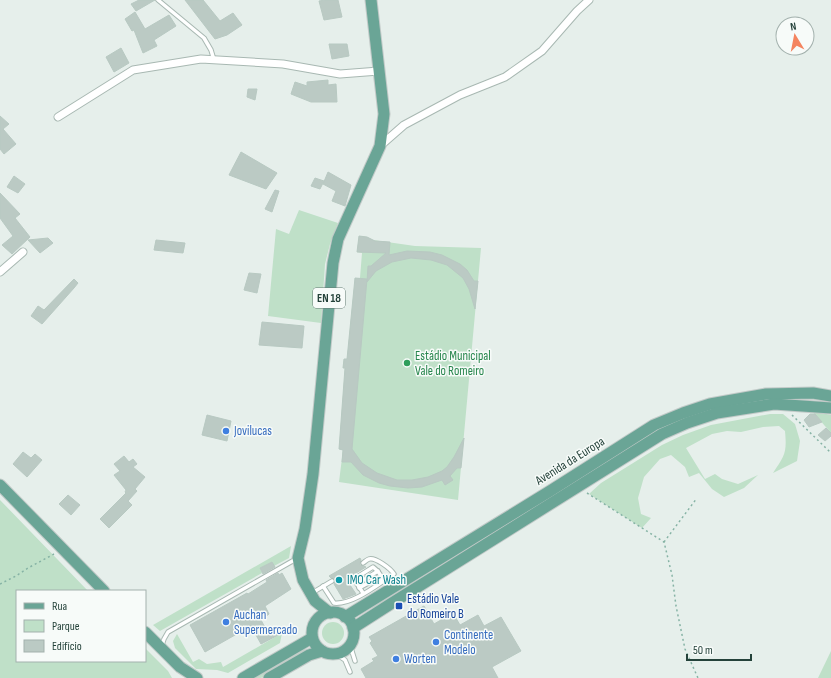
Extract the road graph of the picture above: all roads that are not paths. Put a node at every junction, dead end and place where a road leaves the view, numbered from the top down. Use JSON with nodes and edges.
{"nodes":[{"id":1,"x":158,"y":0,"type":"edge"},
{"id":2,"x":371,"y":0,"type":"edge"},
{"id":3,"x":589,"y":0,"type":"edge"},
{"id":4,"x":214,"y":60,"type":"junction"},
{"id":5,"x":379,"y":71,"type":"junction"},
{"id":6,"x":58,"y":117,"type":"dead end"},
{"id":7,"x":380,"y":146,"type":"junction"},
{"id":8,"x":23,"y":252,"type":"dead end"},
{"id":9,"x":0,"y":272,"type":"edge"},
{"id":10,"x":831,"y":396,"type":"edge"},
{"id":11,"x":831,"y":408,"type":"edge"},
{"id":12,"x":0,"y":485,"type":"edge"},
{"id":13,"x":298,"y":558,"type":"junction"},
{"id":14,"x":363,"y":563,"type":"dead end"},
{"id":15,"x":381,"y":576,"type":"junction"},
{"id":16,"x":332,"y":581,"type":"dead end"},
{"id":17,"x":380,"y":583,"type":"junction"},
{"id":18,"x":323,"y":586,"type":"junction"},
{"id":19,"x":360,"y":588,"type":"junction"},
{"id":20,"x":103,"y":590,"type":"edge"},
{"id":21,"x":363,"y":593,"type":"junction"},
{"id":22,"x":313,"y":597,"type":"junction"},
{"id":23,"x":330,"y":613,"type":"junction"},
{"id":24,"x":345,"y":617,"type":"junction"},
{"id":25,"x":317,"y":620,"type":"junction"},
{"id":26,"x":353,"y":628,"type":"junction"},
{"id":27,"x":146,"y":633,"type":"edge"},
{"id":28,"x":312,"y":638,"type":"junction"},
{"id":29,"x":350,"y":645,"type":"junction"},
{"id":30,"x":162,"y":648,"type":"junction"},
{"id":31,"x":322,"y":651,"type":"junction"},
{"id":32,"x":336,"y":654,"type":"junction"},
{"id":33,"x":355,"y":660,"type":"dead end"},
{"id":34,"x":180,"y":667,"type":"junction"},
{"id":35,"x":350,"y":672,"type":"dead end"},
{"id":36,"x":184,"y":678,"type":"edge"},
{"id":37,"x":197,"y":678,"type":"edge"},
{"id":38,"x":243,"y":678,"type":"edge"},
{"id":39,"x":269,"y":678,"type":"edge"}],
"edges":[{"from":1,"to":4,"type":"lane"},
{"from":2,"to":5,"type":"main road","number":"EN 18"},
{"from":3,"to":7,"type":"street"},
{"from":4,"to":5,"type":"street"},
{"from":4,"to":6,"type":"street"},
{"from":5,"to":7,"type":"main road","number":"EN 18"},
{"from":7,"to":13,"type":"main road","number":"EN 18"},
{"from":8,"to":9,"type":"street"},
{"from":10,"to":24,"type":"main road","name":"Avenida da Europa"},
{"from":11,"to":26,"type":"main road","name":"Avenida da Europa"},
{"from":12,"to":20,"type":"main road"},
{"from":13,"to":22,"type":"main road","number":"EN 18"},
{"from":13,"to":30,"type":"lane"},
{"from":14,"to":17,"type":"lane"},
{"from":15,"to":17,"type":"lane"},
{"from":15,"to":19,"type":"lane"},
{"from":15,"to":19,"type":"lane"},
{"from":16,"to":18,"type":"lane"},
{"from":17,"to":21,"type":"lane"},
{"from":18,"to":21,"type":"lane"},
{"from":18,"to":22,"type":"lane"},
{"from":19,"to":21,"type":"lane"},
{"from":22,"to":23,"type":"main road","number":"EN 18"},
{"from":22,"to":25,"type":"main road","number":"EN 18"},
{"from":23,"to":24,"type":"main road"},
{"from":23,"to":25,"type":"main road"},
{"from":24,"to":26,"type":"main road"},
{"from":25,"to":28,"type":"main road"},
{"from":26,"to":29,"type":"main road"},
{"from":27,"to":30,"type":"main road"},
{"from":28,"to":31,"type":"main road"},
{"from":28,"to":38,"type":"main road"},
{"from":29,"to":32,"type":"main road"},
{"from":29,"to":33,"type":"lane"},
{"from":30,"to":34,"type":"main road"},
{"from":31,"to":32,"type":"main road"},
{"from":31,"to":39,"type":"main road"},
{"from":32,"to":35,"type":"lane"},
{"from":34,"to":36,"type":"main road"},
{"from":34,"to":37,"type":"main road"}]}
